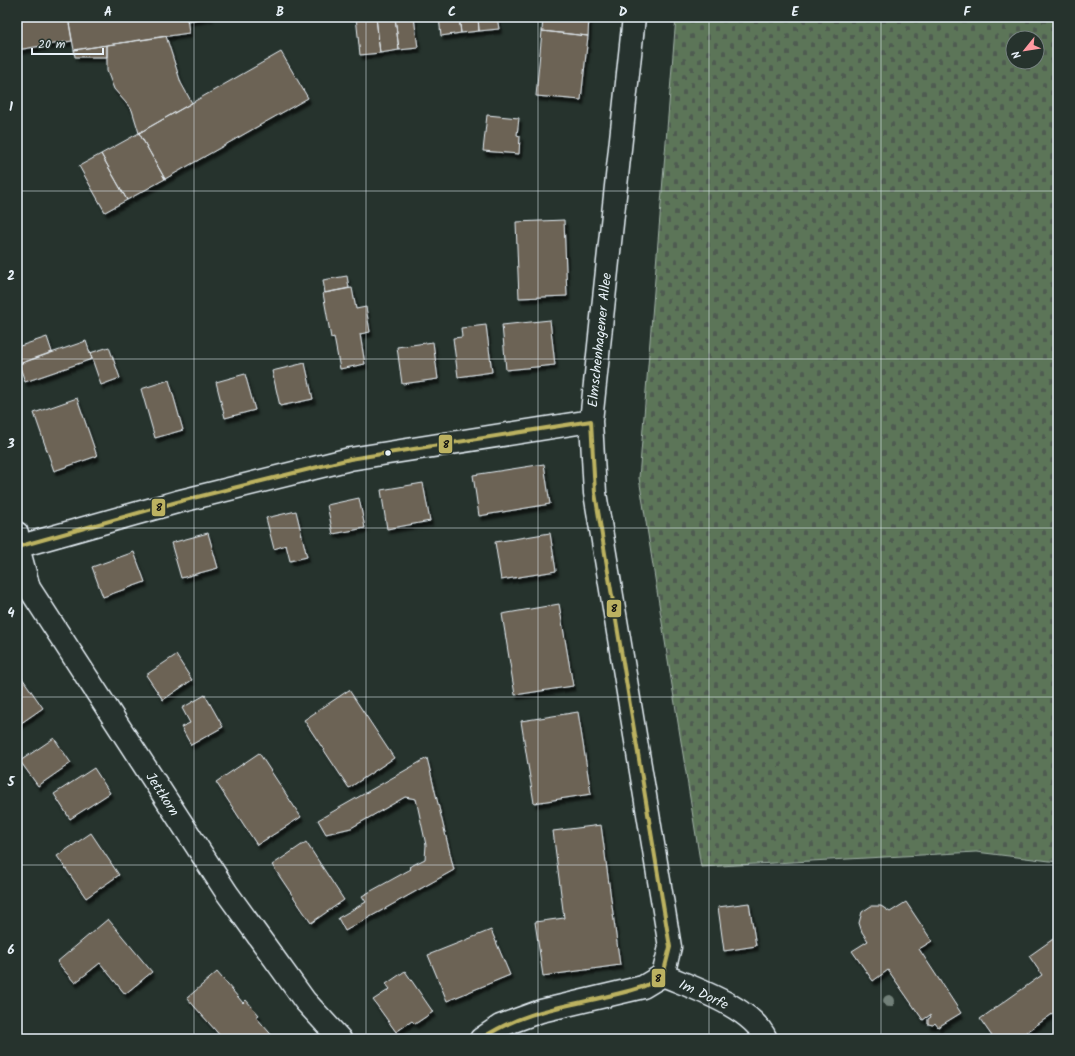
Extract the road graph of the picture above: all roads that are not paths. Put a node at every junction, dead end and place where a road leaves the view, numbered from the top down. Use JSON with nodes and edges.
{"nodes":[{"id":1,"x":634,"y":17,"type":"edge"},
{"id":2,"x":591,"y":421,"type":"junction"},
{"id":3,"x":17,"y":542,"type":"edge"},
{"id":4,"x":663,"y":975,"type":"junction"},
{"id":5,"x":764,"y":1035,"type":"edge"},
{"id":6,"x":340,"y":1039,"type":"edge"},
{"id":7,"x":481,"y":1039,"type":"edge"},
{"id":8,"x":782,"y":1039,"type":"edge"}],
"edges":[{"from":1,"to":2,"type":"street","name":"Elmschenhagener Allee"},
{"from":2,"to":3,"type":"street"},
{"from":2,"to":4,"type":"street","name":"Elmschenhagener Allee"},
{"from":3,"to":6,"type":"street","name":"Jettkorn"},
{"from":4,"to":5,"type":"street","name":"Im Dorfe"},
{"from":4,"to":7,"type":"street"},
{"from":5,"to":8,"type":"street","name":"Im Dorfe"}]}
